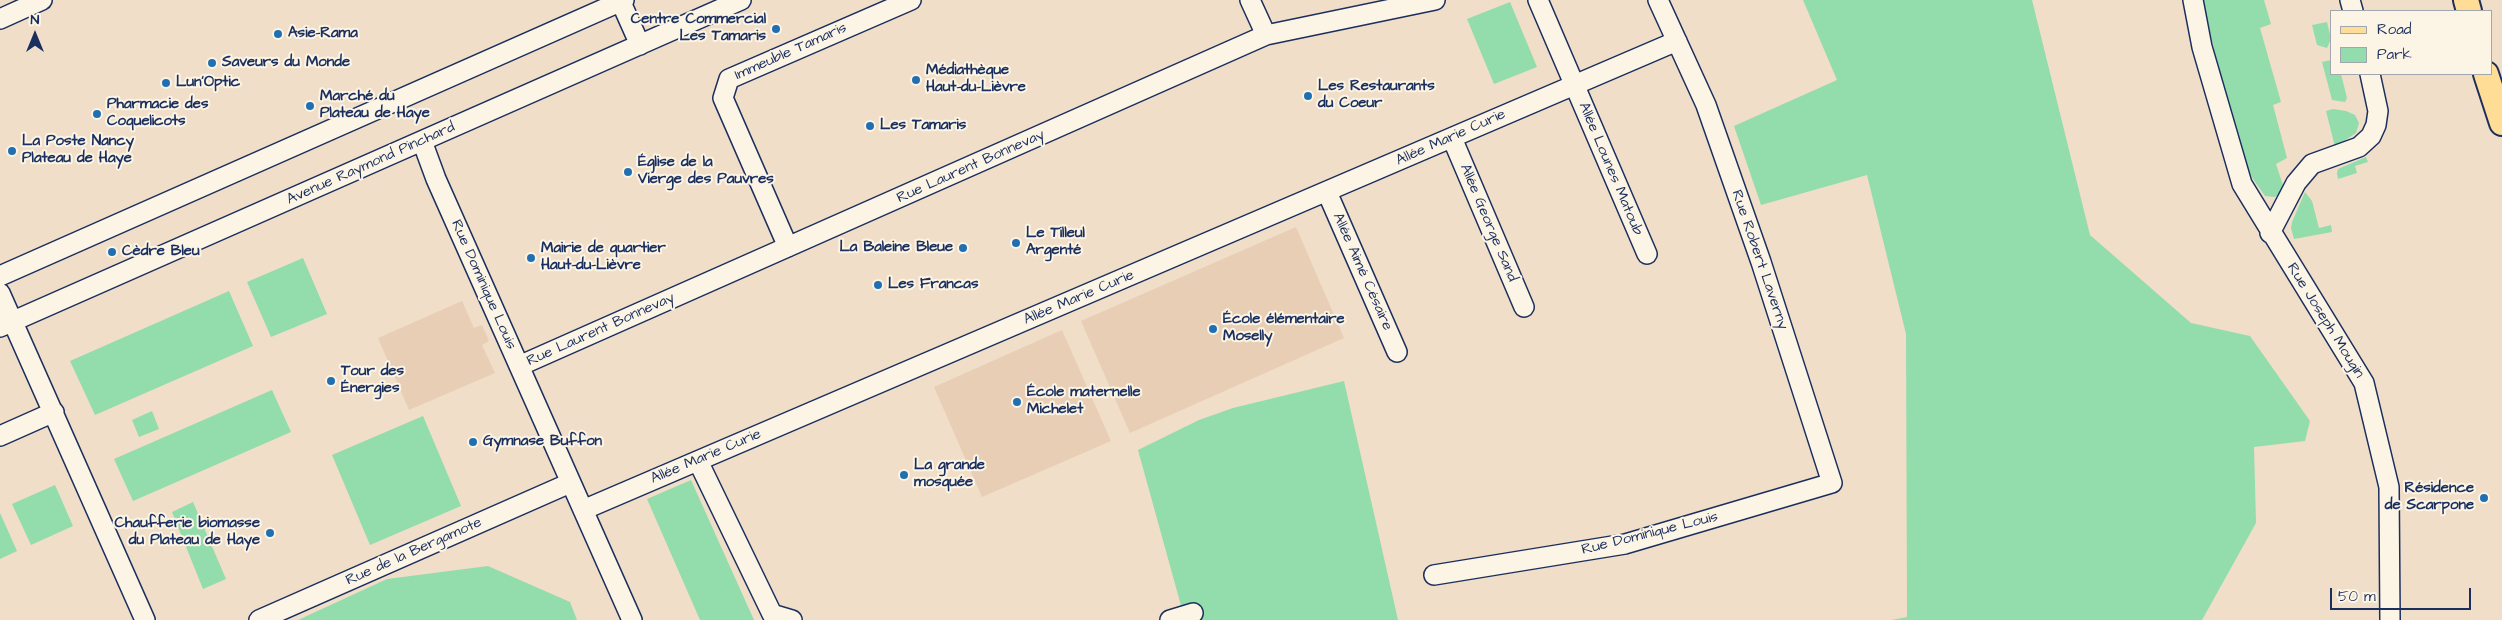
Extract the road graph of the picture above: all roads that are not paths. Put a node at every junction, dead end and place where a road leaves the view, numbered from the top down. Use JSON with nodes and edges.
{"nodes":[{"id":1,"x":42,"y":0,"type":"edge"},
{"id":2,"x":622,"y":0,"type":"edge"},
{"id":3,"x":741,"y":0,"type":"edge"},
{"id":4,"x":911,"y":0,"type":"edge"},
{"id":5,"x":1250,"y":0,"type":"edge"},
{"id":6,"x":1435,"y":0,"type":"edge"},
{"id":7,"x":1538,"y":0,"type":"edge"},
{"id":8,"x":1658,"y":0,"type":"edge"},
{"id":9,"x":2193,"y":0,"type":"edge"},
{"id":10,"x":0,"y":19,"type":"edge"},
{"id":11,"x":1266,"y":35,"type":"junction"},
{"id":12,"x":1677,"y":41,"type":"junction"},
{"id":13,"x":640,"y":45,"type":"junction"},
{"id":14,"x":2370,"y":75,"type":"edge"},
{"id":15,"x":2486,"y":75,"type":"edge"},
{"id":16,"x":1574,"y":84,"type":"junction"},
{"id":17,"x":2502,"y":123,"type":"edge"},
{"id":18,"x":1452,"y":138,"type":"junction"},
{"id":19,"x":422,"y":141,"type":"junction"},
{"id":20,"x":1327,"y":192,"type":"junction"},
{"id":21,"x":2270,"y":233,"type":"junction"},
{"id":22,"x":788,"y":247,"type":"junction"},
{"id":23,"x":1647,"y":254,"type":"dead end"},
{"id":24,"x":0,"y":276,"type":"edge"},
{"id":25,"x":0,"y":293,"type":"edge"},
{"id":26,"x":1524,"y":307,"type":"dead end"},
{"id":27,"x":6,"y":324,"type":"edge"},
{"id":28,"x":1397,"y":352,"type":"dead end"},
{"id":29,"x":518,"y":366,"type":"junction"},
{"id":30,"x":54,"y":412,"type":"junction"},
{"id":31,"x":0,"y":436,"type":"edge"},
{"id":32,"x":698,"y":461,"type":"junction"},
{"id":33,"x":570,"y":483,"type":"junction"},
{"id":34,"x":1832,"y":483,"type":"joint"},
{"id":35,"x":584,"y":510,"type":"junction"},
{"id":36,"x":1434,"y":575,"type":"dead end"},
{"id":37,"x":1193,"y":613,"type":"dead end"},
{"id":38,"x":145,"y":620,"type":"edge"},
{"id":39,"x":259,"y":620,"type":"edge"},
{"id":40,"x":632,"y":620,"type":"edge"},
{"id":41,"x":792,"y":620,"type":"edge"},
{"id":42,"x":1170,"y":620,"type":"edge"},
{"id":43,"x":2390,"y":620,"type":"edge"}],
"edges":[{"from":1,"to":10,"type":"street"},
{"from":2,"to":13,"type":"street"},
{"from":2,"to":24,"type":"street"},
{"from":3,"to":13,"type":"street","name":"Avenue Raymond Pinchard"},
{"from":4,"to":22,"type":"street","name":"Immeuble Tamaris"},
{"from":5,"to":11,"type":"street"},
{"from":6,"to":11,"type":"street","name":"Rue Laurent Bonnevay"},
{"from":7,"to":16,"type":"street","name":"Allée Lounes Matoub"},
{"from":8,"to":12,"type":"street","name":"Rue Robert Laverny"},
{"from":9,"to":21,"type":"street","name":"Rue Joseph Mougin"},
{"from":11,"to":22,"type":"street","name":"Rue Laurent Bonnevay"},
{"from":12,"to":16,"type":"street","name":"Allée Marie Curie"},
{"from":12,"to":34,"type":"street","name":"Rue Robert Laverny"},
{"from":13,"to":19,"type":"street","name":"Avenue Raymond Pinchard"},
{"from":14,"to":21,"type":"street"},
{"from":15,"to":17,"type":"main road"},
{"from":16,"to":18,"type":"street","name":"Allée Marie Curie"},
{"from":16,"to":23,"type":"street","name":"Allée Lounes Matoub"},
{"from":18,"to":20,"type":"street","name":"Allée Marie Curie"},
{"from":18,"to":26,"type":"street","name":"Allée George Sand"},
{"from":19,"to":27,"type":"street","name":"Avenue Raymond Pinchard"},
{"from":19,"to":29,"type":"street","name":"Rue Dominique Louis"},
{"from":20,"to":28,"type":"street","name":"Allée Aimé Césaire"},
{"from":20,"to":32,"type":"street","name":"Allée Marie Curie"},
{"from":21,"to":43,"type":"street","name":"Rue Joseph Mougin"},
{"from":22,"to":29,"type":"street","name":"Rue Laurent Bonnevay"},
{"from":25,"to":27,"type":"street"},
{"from":27,"to":30,"type":"street"},
{"from":29,"to":33,"type":"street","name":"Rue Dominique Louis"},
{"from":30,"to":31,"type":"street"},
{"from":30,"to":38,"type":"street"},
{"from":32,"to":35,"type":"street","name":"Allée Marie Curie"},
{"from":32,"to":41,"type":"street"},
{"from":33,"to":35,"type":"street","name":"Rue Dominique Louis"},
{"from":33,"to":39,"type":"street","name":"Rue de la Bergamote"},
{"from":34,"to":36,"type":"street","name":"Rue Dominique Louis"},
{"from":35,"to":40,"type":"street","name":"Rue Dominique Louis"},
{"from":37,"to":42,"type":"street"}]}
